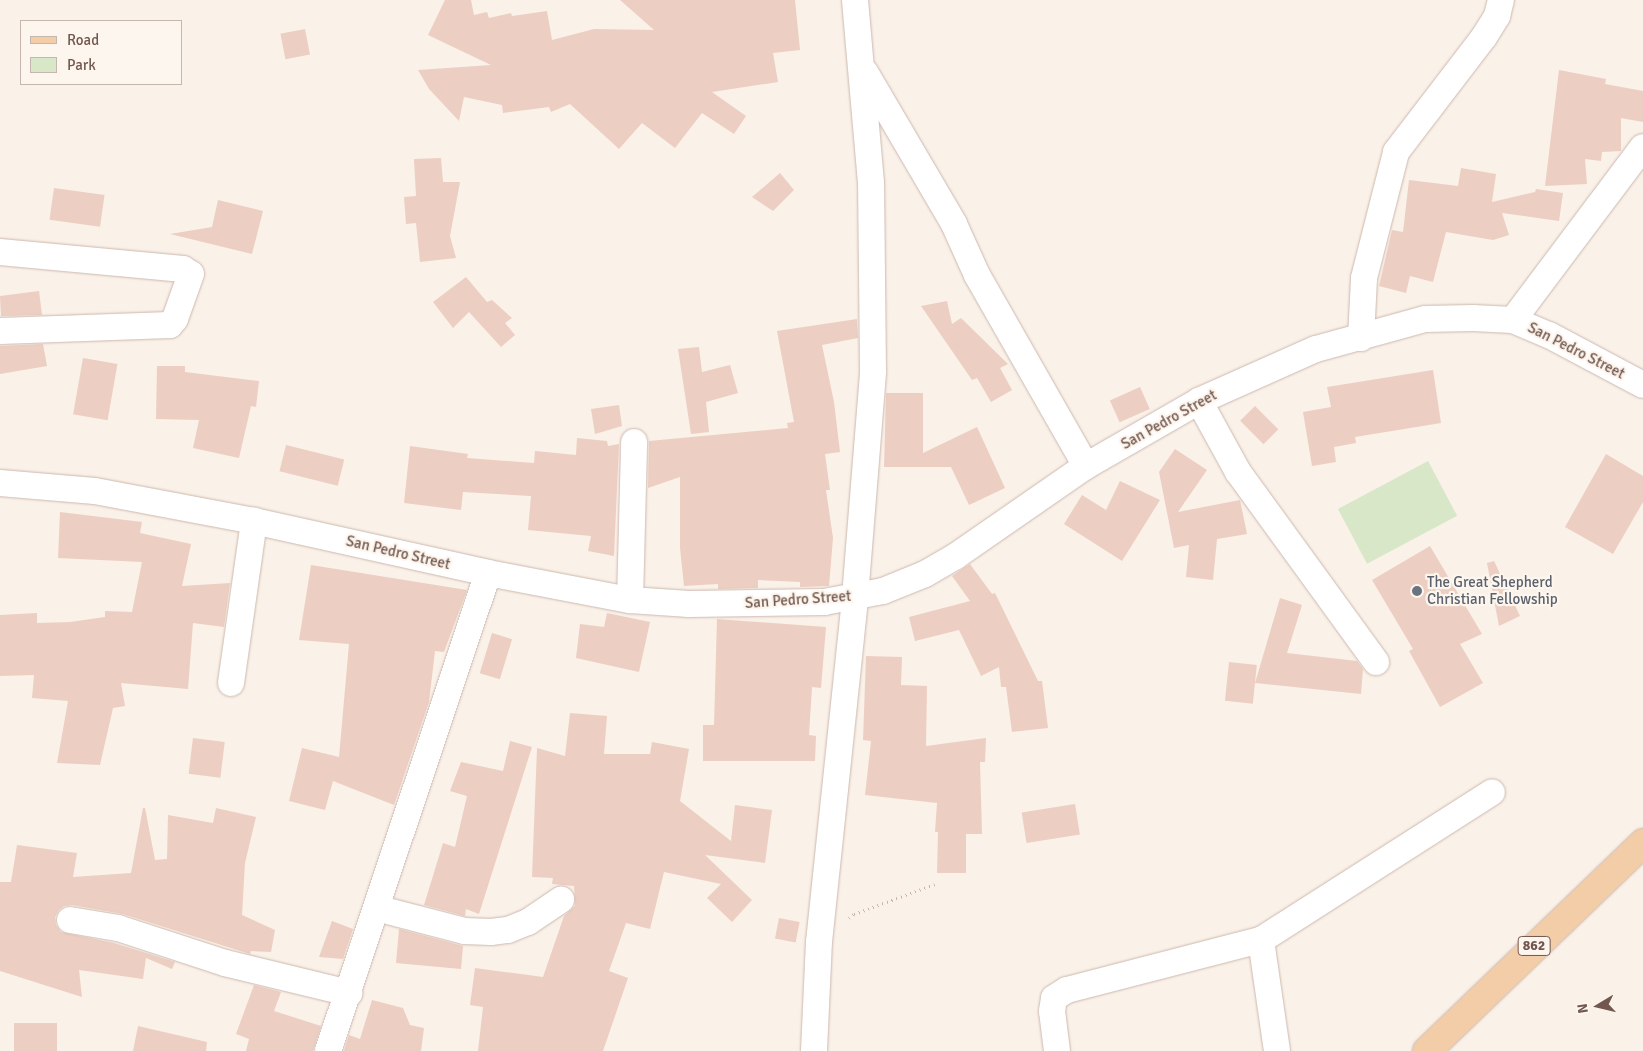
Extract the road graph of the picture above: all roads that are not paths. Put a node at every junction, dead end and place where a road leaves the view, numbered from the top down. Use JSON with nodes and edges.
{"nodes":[{"id":1,"x":855,"y":0,"type":"edge"},
{"id":2,"x":1501,"y":0,"type":"edge"},
{"id":3,"x":861,"y":66,"type":"junction"},
{"id":4,"x":1643,"y":147,"type":"edge"},
{"id":5,"x":0,"y":252,"type":"edge"},
{"id":6,"x":1513,"y":320,"type":"junction"},
{"id":7,"x":0,"y":331,"type":"edge"},
{"id":8,"x":1361,"y":338,"type":"junction"},
{"id":9,"x":1643,"y":385,"type":"edge"},
{"id":10,"x":1199,"y":400,"type":"junction"},
{"id":11,"x":634,"y":442,"type":"dead end"},
{"id":12,"x":1086,"y":466,"type":"junction"},
{"id":13,"x":0,"y":483,"type":"edge"},
{"id":14,"x":254,"y":521,"type":"junction"},
{"id":15,"x":488,"y":573,"type":"junction"},
{"id":16,"x":855,"y":597,"type":"junction"},
{"id":17,"x":630,"y":600,"type":"junction"},
{"id":18,"x":1376,"y":662,"type":"dead end"},
{"id":19,"x":231,"y":682,"type":"dead end"},
{"id":20,"x":1492,"y":792,"type":"dead end"},
{"id":21,"x":1643,"y":843,"type":"edge"},
{"id":22,"x":561,"y":900,"type":"dead end"},
{"id":23,"x":376,"y":908,"type":"junction"},
{"id":24,"x":70,"y":920,"type":"dead end"},
{"id":25,"x":1262,"y":940,"type":"junction"},
{"id":26,"x":349,"y":993,"type":"junction"},
{"id":27,"x":1435,"y":1048,"type":"edge"},
{"id":28,"x":328,"y":1051,"type":"edge"},
{"id":29,"x":814,"y":1051,"type":"edge"},
{"id":30,"x":1057,"y":1051,"type":"edge"},
{"id":31,"x":1277,"y":1051,"type":"edge"}],
"edges":[{"from":1,"to":3,"type":"street"},
{"from":2,"to":8,"type":"street"},
{"from":3,"to":12,"type":"street"},
{"from":3,"to":16,"type":"street"},
{"from":4,"to":6,"type":"street"},
{"from":5,"to":7,"type":"street"},
{"from":6,"to":8,"type":"street","name":"San Pedro Street"},
{"from":6,"to":9,"type":"street","name":"San Pedro Street"},
{"from":8,"to":10,"type":"street","name":"San Pedro Street"},
{"from":10,"to":12,"type":"street","name":"San Pedro Street"},
{"from":10,"to":18,"type":"street"},
{"from":11,"to":17,"type":"street"},
{"from":12,"to":16,"type":"street","name":"San Pedro Street"},
{"from":13,"to":14,"type":"street","name":"San Pedro Street"},
{"from":14,"to":15,"type":"street","name":"San Pedro Street"},
{"from":14,"to":19,"type":"street"},
{"from":15,"to":17,"type":"street","name":"San Pedro Street"},
{"from":15,"to":23,"type":"street"},
{"from":16,"to":17,"type":"street","name":"San Pedro Street"},
{"from":16,"to":29,"type":"street"},
{"from":20,"to":25,"type":"street"},
{"from":21,"to":27,"type":"main road","number":"862"},
{"from":22,"to":23,"type":"street"},
{"from":23,"to":26,"type":"street"},
{"from":24,"to":26,"type":"street"},
{"from":25,"to":30,"type":"street"},
{"from":25,"to":31,"type":"street"},
{"from":26,"to":28,"type":"street"}]}
